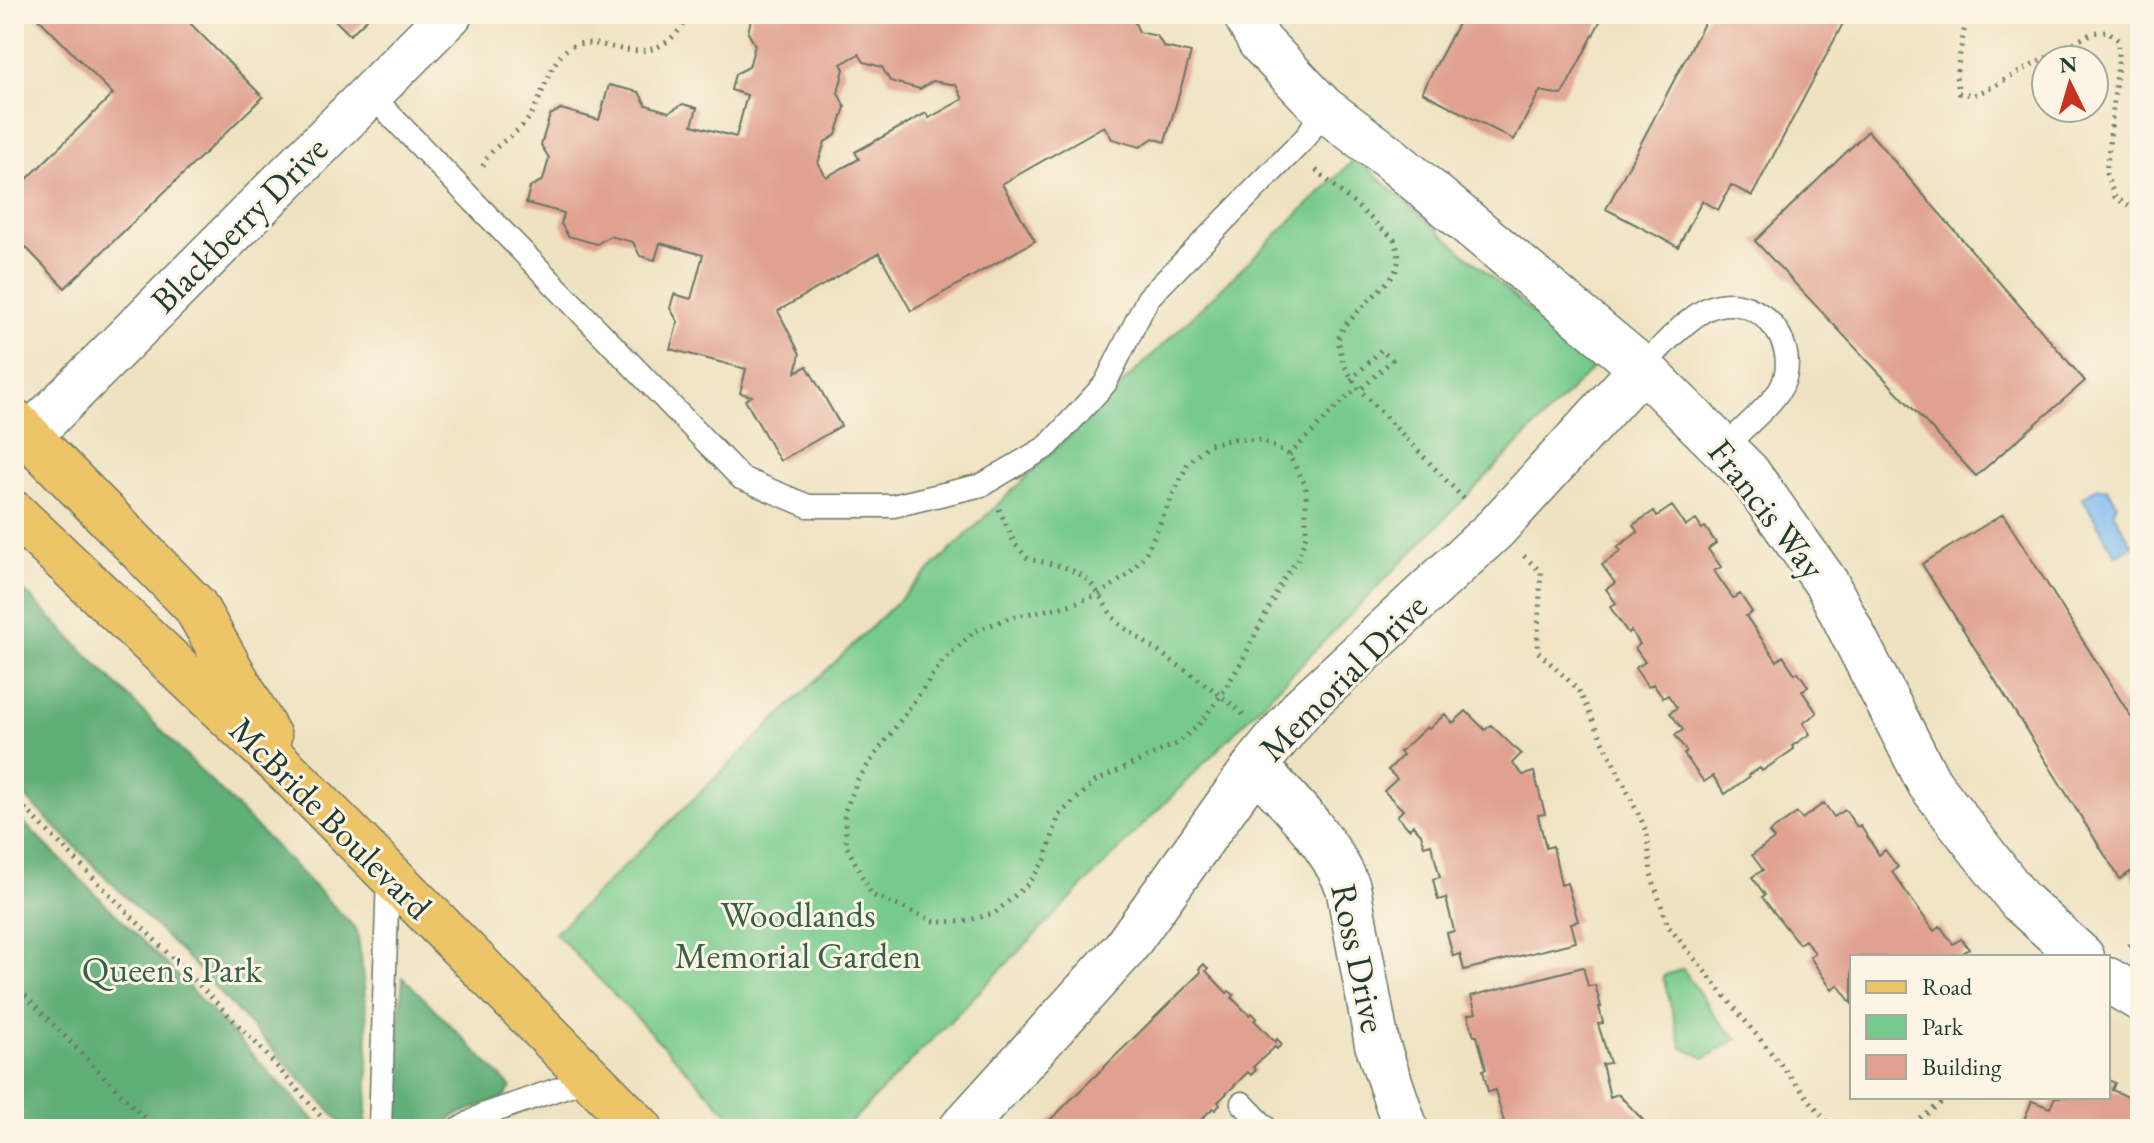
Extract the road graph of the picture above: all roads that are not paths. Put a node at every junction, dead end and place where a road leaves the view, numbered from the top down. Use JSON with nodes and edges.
{"nodes":[{"id":1,"x":450,"y":14,"type":"edge"},
{"id":2,"x":1245,"y":14,"type":"edge"},
{"id":3,"x":369,"y":93,"type":"junction"},
{"id":4,"x":1323,"y":108,"type":"junction"},
{"id":5,"x":1642,"y":368,"type":"junction"},
{"id":6,"x":22,"y":428,"type":"edge"},
{"id":7,"x":1723,"y":448,"type":"junction"},
{"id":8,"x":14,"y":513,"type":"edge"},
{"id":9,"x":1255,"y":766,"type":"junction"},
{"id":10,"x":290,"y":774,"type":"junction"},
{"id":11,"x":388,"y":873,"type":"junction"},
{"id":12,"x":2080,"y":955,"type":"edge"},
{"id":13,"x":2110,"y":981,"type":"edge"},
{"id":14,"x":2140,"y":999,"type":"edge"},
{"id":15,"x":590,"y":1078,"type":"junction"},
{"id":16,"x":1242,"y":1103,"type":"dead end"},
{"id":17,"x":962,"y":1124,"type":"edge"},
{"id":18,"x":1400,"y":1127,"type":"edge"},
{"id":19,"x":380,"y":1129,"type":"edge"},
{"id":20,"x":459,"y":1129,"type":"edge"},
{"id":21,"x":641,"y":1129,"type":"edge"},
{"id":22,"x":1267,"y":1129,"type":"edge"}],
"edges":[{"from":1,"to":3,"type":"street","name":"Blackberry Drive"},
{"from":2,"to":4,"type":"street"},
{"from":3,"to":4,"type":"lane"},
{"from":3,"to":6,"type":"street","name":"Blackberry Drive"},
{"from":4,"to":5,"type":"street","name":"Francis Way"},
{"from":5,"to":7,"type":"street","name":"Francis Way"},
{"from":5,"to":7,"type":"lane"},
{"from":5,"to":9,"type":"street","name":"Memorial Drive"},
{"from":6,"to":10,"type":"main road"},
{"from":7,"to":12,"type":"street","name":"Francis Way"},
{"from":8,"to":10,"type":"main road","name":"McBride Boulevard"},
{"from":9,"to":17,"type":"street","name":"Memorial Drive"},
{"from":9,"to":18,"type":"street","name":"Ross Drive"},
{"from":10,"to":11,"type":"main road","name":"McBride Boulevard"},
{"from":11,"to":15,"type":"main road","name":"McBride Boulevard"},
{"from":11,"to":19,"type":"lane"},
{"from":13,"to":14,"type":"street"},
{"from":15,"to":20,"type":"lane"},
{"from":15,"to":21,"type":"main road","name":"McBride Boulevard"},
{"from":16,"to":22,"type":"lane"}]}
